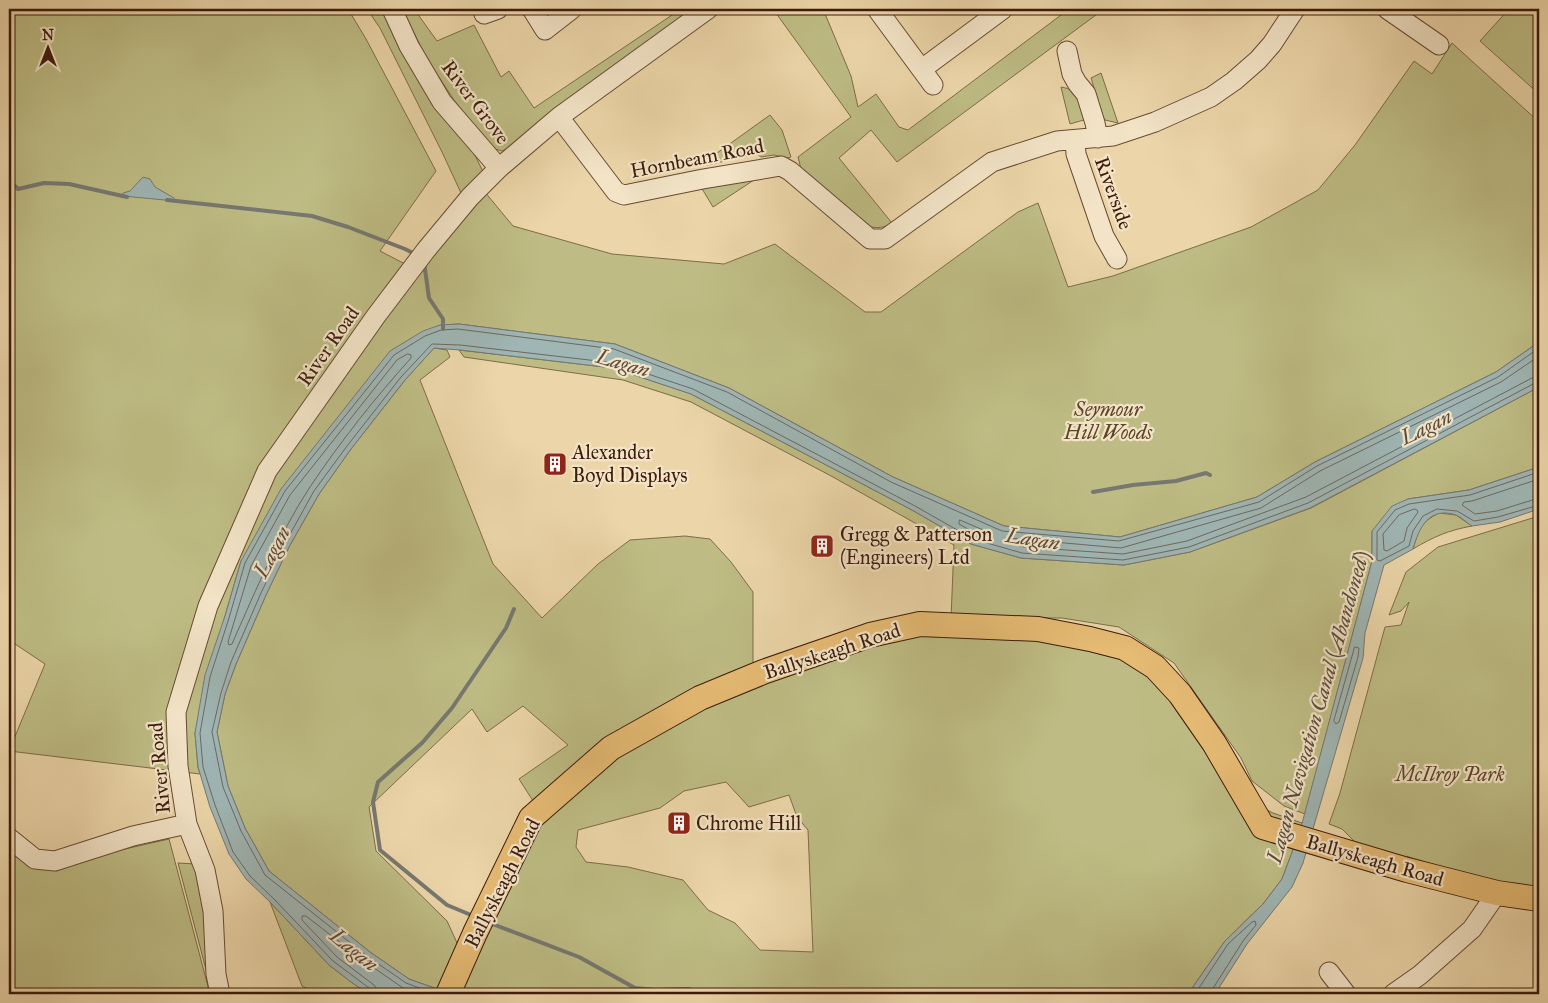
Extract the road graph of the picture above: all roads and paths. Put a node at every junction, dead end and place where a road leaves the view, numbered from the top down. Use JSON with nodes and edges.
{"nodes":[{"id":1,"x":392,"y":9,"type":"edge"},
{"id":2,"x":532,"y":9,"type":"edge"},
{"id":3,"x":572,"y":9,"type":"edge"},
{"id":4,"x":708,"y":9,"type":"edge"},
{"id":5,"x":877,"y":9,"type":"edge"},
{"id":6,"x":1003,"y":9,"type":"edge"},
{"id":7,"x":1295,"y":9,"type":"edge"},
{"id":8,"x":1387,"y":9,"type":"edge"},
{"id":9,"x":1439,"y":45,"type":"dead end"},
{"id":10,"x":1067,"y":51,"type":"dead end"},
{"id":11,"x":922,"y":69,"type":"junction"},
{"id":12,"x":933,"y":85,"type":"dead end"},
{"id":13,"x":559,"y":117,"type":"junction"},
{"id":14,"x":1098,"y":138,"type":"junction"},
{"id":15,"x":1075,"y":140,"type":"junction"},
{"id":16,"x":499,"y":168,"type":"junction"},
{"id":17,"x":1117,"y":259,"type":"dead end"},
{"id":18,"x":187,"y":824,"type":"junction"},
{"id":19,"x":9,"y":838,"type":"edge"},
{"id":20,"x":1497,"y":893,"type":"junction"},
{"id":21,"x":1539,"y":899,"type":"edge"},
{"id":22,"x":1329,"y":972,"type":"dead end"},
{"id":23,"x":220,"y":994,"type":"edge"},
{"id":24,"x":448,"y":994,"type":"edge"},
{"id":25,"x":1346,"y":994,"type":"edge"},
{"id":26,"x":1393,"y":994,"type":"edge"}],
"edges":[{"from":1,"to":16,"type":"street","name":"River Grove"},
{"from":2,"to":3,"type":"street"},
{"from":4,"to":13,"type":"street","name":"River Road"},
{"from":5,"to":11,"type":"street"},
{"from":6,"to":11,"type":"street"},
{"from":7,"to":14,"type":"street","name":"Hornbeam Road"},
{"from":8,"to":9,"type":"street"},
{"from":10,"to":14,"type":"street"},
{"from":11,"to":12,"type":"street"},
{"from":13,"to":15,"type":"street","name":"Hornbeam Road"},
{"from":13,"to":16,"type":"street","name":"River Road"},
{"from":14,"to":15,"type":"street","name":"Hornbeam Road"},
{"from":15,"to":17,"type":"street","name":"Riverside"},
{"from":16,"to":18,"type":"street","name":"River Road"},
{"from":18,"to":19,"type":"street","name":"River Road"},
{"from":18,"to":23,"type":"street","name":"River Road"},
{"from":20,"to":21,"type":"main road","name":"Ballyskeagh Road"},
{"from":20,"to":24,"type":"main road","name":"Ballyskeagh Road"},
{"from":20,"to":26,"type":"street"},
{"from":22,"to":25,"type":"street"}]}
